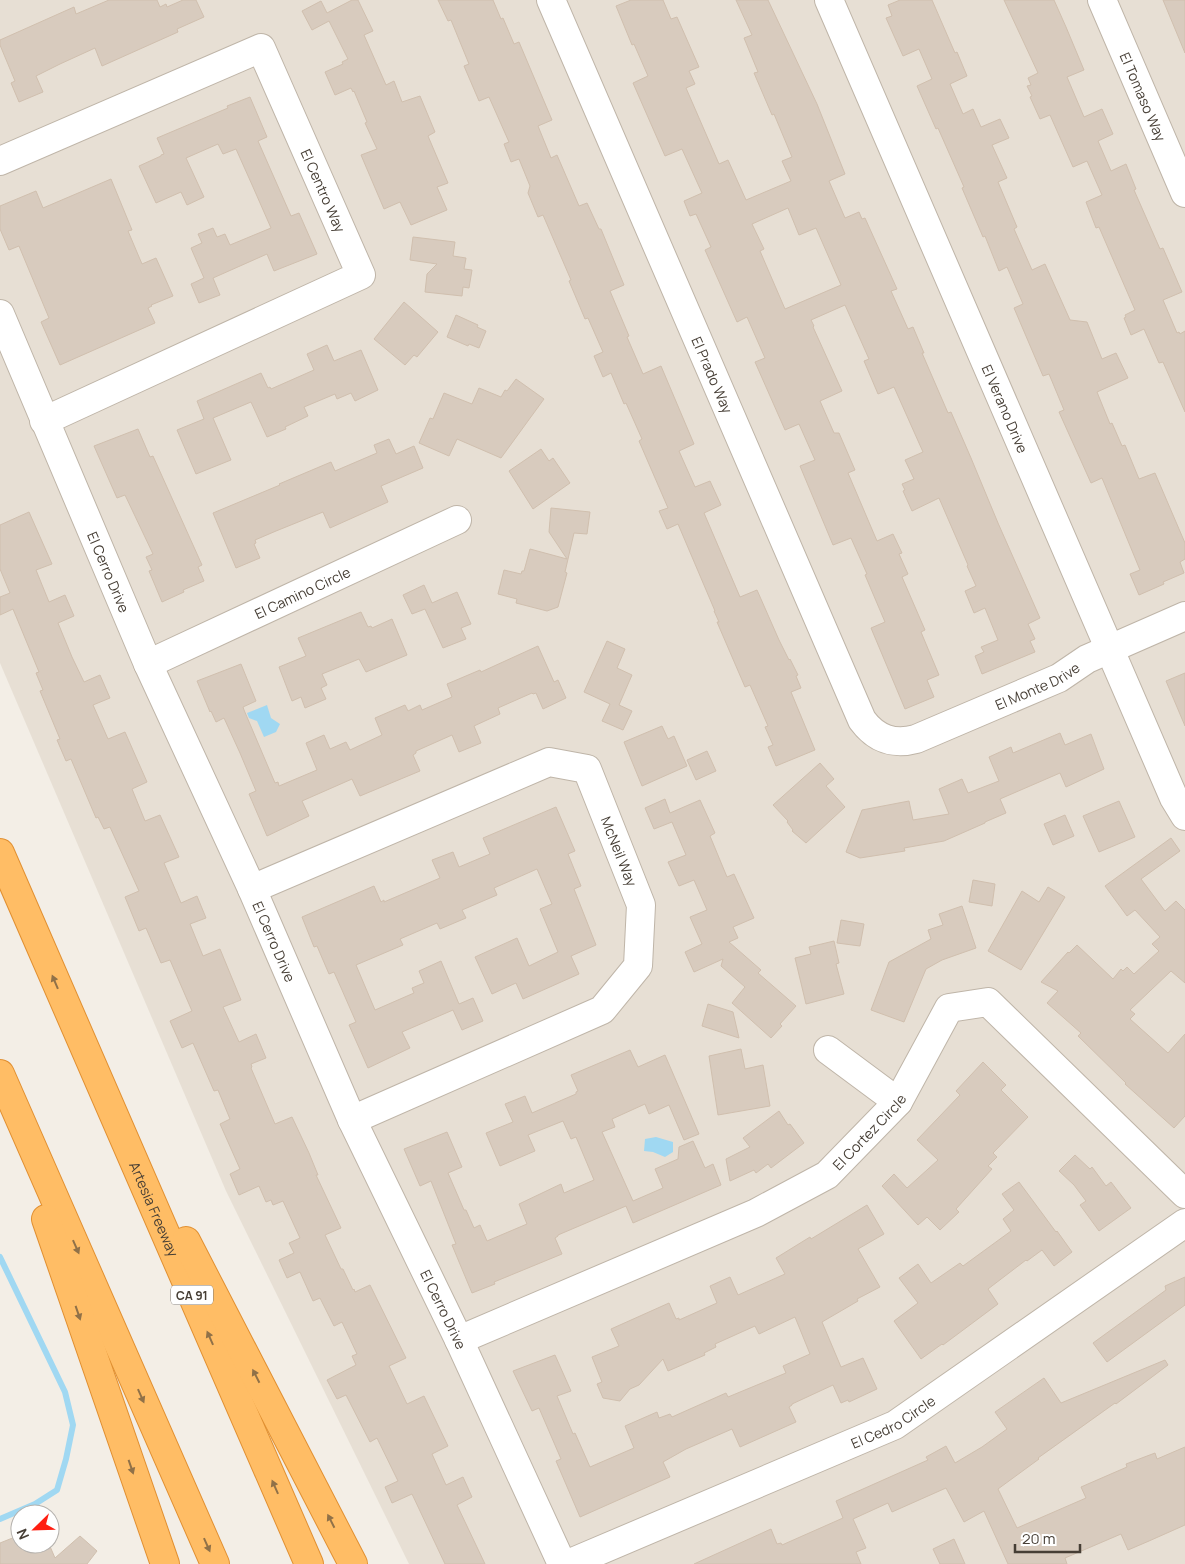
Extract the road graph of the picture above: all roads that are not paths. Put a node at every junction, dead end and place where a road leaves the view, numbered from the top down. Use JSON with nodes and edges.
{"nodes":[{"id":1,"x":551,"y":0,"type":"edge"},
{"id":2,"x":829,"y":0,"type":"edge"},
{"id":3,"x":1102,"y":0,"type":"edge"},
{"id":4,"x":0,"y":161,"type":"edge"},
{"id":5,"x":1185,"y":193,"type":"edge"},
{"id":6,"x":0,"y":314,"type":"edge"},
{"id":7,"x":44,"y":421,"type":"junction"},
{"id":8,"x":457,"y":520,"type":"dead end"},
{"id":9,"x":1185,"y":616,"type":"edge"},
{"id":10,"x":1108,"y":649,"type":"junction"},
{"id":11,"x":148,"y":664,"type":"junction"},
{"id":12,"x":882,"y":746,"type":"joint"},
{"id":13,"x":1185,"y":816,"type":"edge"},
{"id":14,"x":0,"y":853,"type":"edge"},
{"id":15,"x":252,"y":888,"type":"junction"},
{"id":16,"x":75,"y":1026,"type":"junction"},
{"id":17,"x":828,"y":1050,"type":"dead end"},
{"id":18,"x":0,"y":1074,"type":"edge"},
{"id":19,"x":0,"y":1085,"type":"edge"},
{"id":20,"x":898,"y":1102,"type":"junction"},
{"id":21,"x":352,"y":1120,"type":"junction"},
{"id":22,"x":1185,"y":1194,"type":"edge"},
{"id":23,"x":1185,"y":1223,"type":"edge"},
{"id":24,"x":459,"y":1340,"type":"junction"},
{"id":25,"x":165,"y":1564,"type":"edge"},
{"id":26,"x":215,"y":1564,"type":"edge"},
{"id":27,"x":309,"y":1564,"type":"edge"},
{"id":28,"x":353,"y":1564,"type":"edge"},
{"id":29,"x":562,"y":1564,"type":"edge"},
{"id":30,"x":568,"y":1564,"type":"edge"}],
"edges":[{"from":1,"to":12,"type":"street","name":"El Prado Way"},
{"from":2,"to":10,"type":"street","name":"El Verano Drive"},
{"from":3,"to":5,"type":"street","name":"El Tomaso Way"},
{"from":4,"to":7,"type":"street","name":"El Centro Way"},
{"from":6,"to":7,"type":"street","name":"El Cerro Drive"},
{"from":7,"to":11,"type":"street","name":"El Cerro Drive"},
{"from":8,"to":11,"type":"street","name":"El Camino Circle"},
{"from":9,"to":10,"type":"street","name":"El Monte Drive"},
{"from":10,"to":12,"type":"street","name":"El Monte Drive"},
{"from":10,"to":13,"type":"street","name":"El Verano Drive"},
{"from":11,"to":15,"type":"street","name":"El Cerro Drive"},
{"from":16,"to":14,"type":"highway","name":"Artesia Freeway","number":"CA 91","one_way":true},
{"from":15,"to":21,"type":"street","name":"El Cerro Drive"},
{"from":15,"to":21,"type":"street","name":"McNeil Way"},
{"from":27,"to":16,"type":"highway","name":"Artesia Freeway","number":"CA 91","one_way":true},
{"from":28,"to":16,"type":"highway","one_way":true},
{"from":17,"to":20,"type":"street"},
{"from":18,"to":26,"type":"highway","one_way":true},
{"from":19,"to":25,"type":"highway","one_way":true},
{"from":20,"to":22,"type":"street","name":"El Cortez Circle"},
{"from":20,"to":24,"type":"street","name":"El Cortez Circle"},
{"from":21,"to":24,"type":"street","name":"El Cerro Drive"},
{"from":23,"to":30,"type":"street","name":"El Cedro Circle"},
{"from":24,"to":29,"type":"street","name":"El Cerro Drive"}]}
